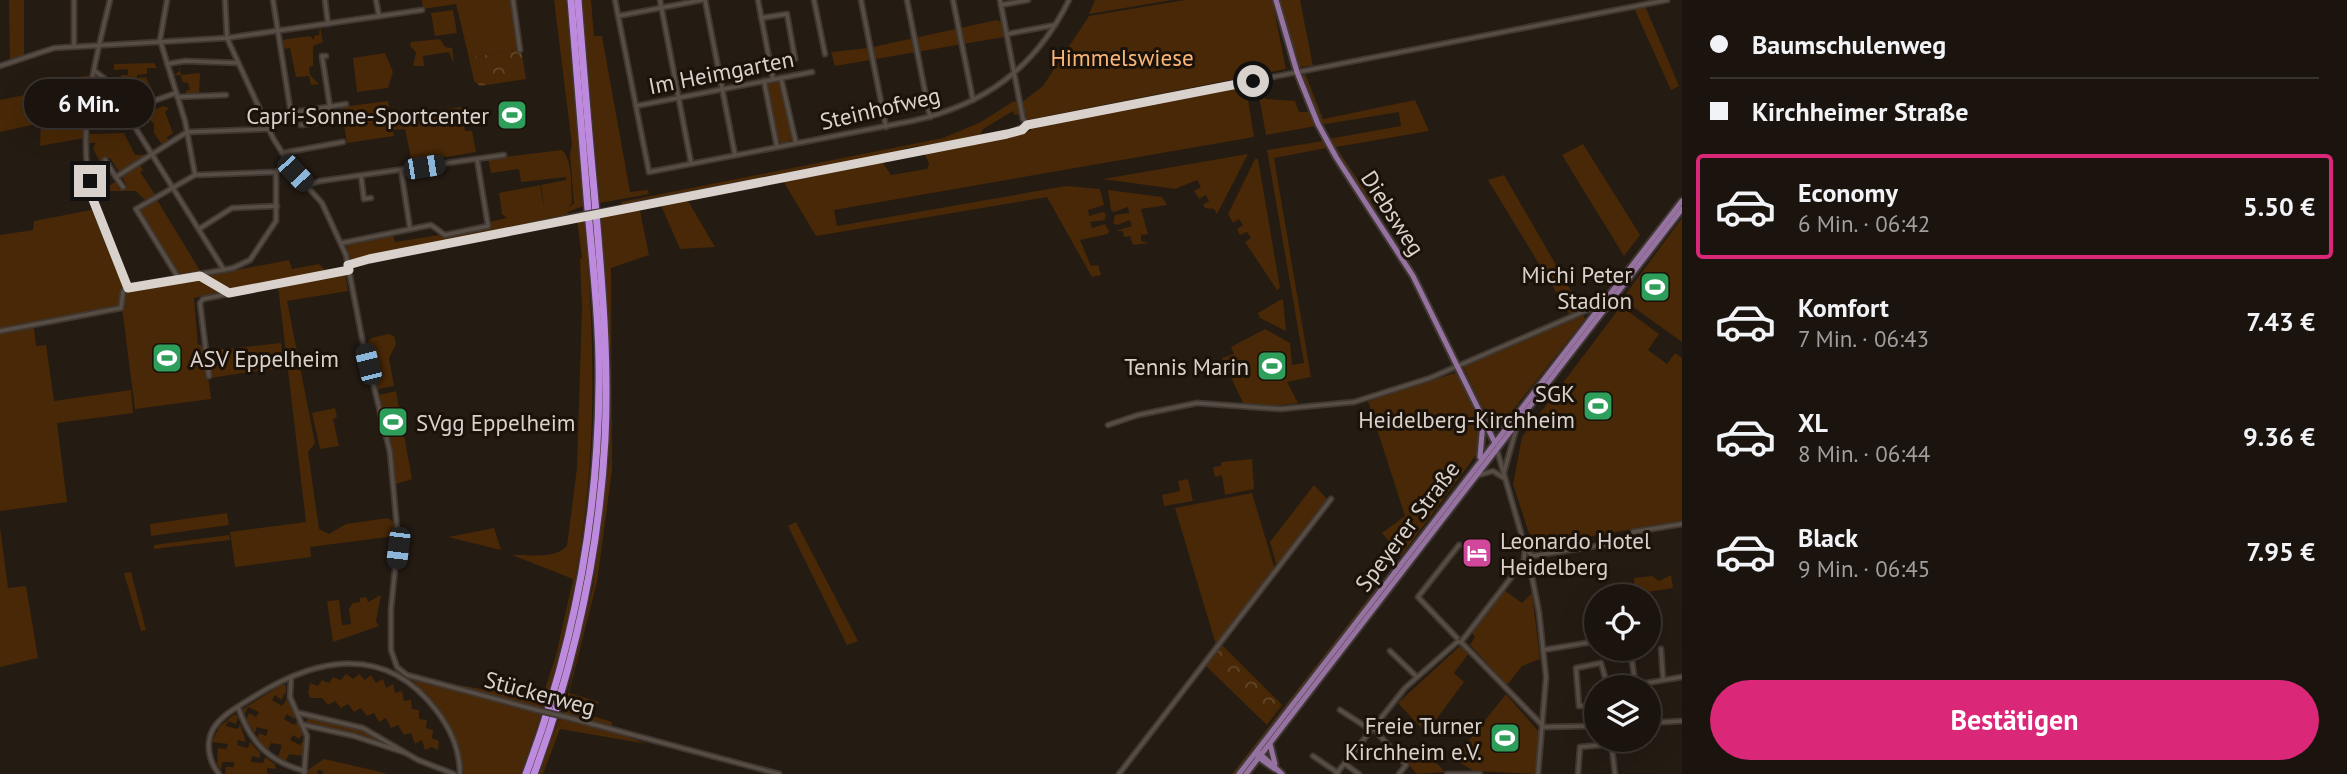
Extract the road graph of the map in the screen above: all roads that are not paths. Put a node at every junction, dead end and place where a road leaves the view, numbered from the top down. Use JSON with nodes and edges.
{"nodes":[{"id":1,"x":74,"y":0,"type":"edge"},
{"id":2,"x":110,"y":0,"type":"edge"},
{"id":3,"x":167,"y":0,"type":"edge"},
{"id":4,"x":225,"y":0,"type":"edge"},
{"id":5,"x":273,"y":0,"type":"edge"},
{"id":6,"x":325,"y":0,"type":"edge"},
{"id":7,"x":376,"y":0,"type":"edge"},
{"id":8,"x":571,"y":0,"type":"edge"},
{"id":9,"x":578,"y":0,"type":"edge"},
{"id":10,"x":615,"y":0,"type":"edge"},
{"id":11,"x":660,"y":0,"type":"edge"},
{"id":12,"x":703,"y":0,"type":"edge"},
{"id":13,"x":758,"y":0,"type":"edge"},
{"id":14,"x":814,"y":0,"type":"edge"},
{"id":15,"x":861,"y":0,"type":"edge"},
{"id":16,"x":907,"y":0,"type":"edge"},
{"id":17,"x":953,"y":0,"type":"edge"},
{"id":18,"x":1028,"y":0,"type":"edge"},
{"id":19,"x":1069,"y":0,"type":"edge"},
{"id":20,"x":1276,"y":0,"type":"edge"},
{"id":21,"x":1667,"y":0,"type":"edge"},
{"id":22,"x":513,"y":2,"type":"edge"},
{"id":23,"x":1000,"y":3,"type":"edge"},
{"id":24,"x":662,"y":8,"type":"junction"},
{"id":25,"x":422,"y":10,"type":"dead end"},
{"id":26,"x":379,"y":16,"type":"junction"},
{"id":27,"x":618,"y":16,"type":"junction"},
{"id":28,"x":761,"y":18,"type":"junction"},
{"id":29,"x":328,"y":24,"type":"junction"},
{"id":30,"x":1055,"y":25,"type":"junction"},
{"id":31,"x":277,"y":31,"type":"junction"},
{"id":32,"x":1007,"y":34,"type":"junction"},
{"id":33,"x":227,"y":37,"type":"junction"},
{"id":34,"x":160,"y":40,"type":"junction"},
{"id":35,"x":99,"y":44,"type":"junction"},
{"id":36,"x":74,"y":46,"type":"junction"},
{"id":37,"x":520,"y":50,"type":"dead end"},
{"id":38,"x":825,"y":54,"type":"dead end"},
{"id":39,"x":326,"y":56,"type":"dead end"},
{"id":40,"x":238,"y":62,"type":"junction"},
{"id":41,"x":167,"y":64,"type":"junction"},
{"id":42,"x":770,"y":64,"type":"junction"},
{"id":43,"x":1,"y":67,"type":"edge"},
{"id":44,"x":95,"y":71,"type":"junction"},
{"id":45,"x":812,"y":72,"type":"dead end"},
{"id":46,"x":1297,"y":72,"type":"junction"},
{"id":47,"x":1015,"y":74,"type":"junction"},
{"id":48,"x":780,"y":78,"type":"junction"},
{"id":49,"x":773,"y":79,"type":"junction"},
{"id":50,"x":764,"y":81,"type":"junction"},
{"id":51,"x":722,"y":89,"type":"junction"},
{"id":52,"x":226,"y":94,"type":"dead end"},
{"id":53,"x":177,"y":95,"type":"junction"},
{"id":54,"x":680,"y":98,"type":"junction"},
{"id":55,"x":972,"y":100,"type":"junction"},
{"id":56,"x":346,"y":104,"type":"dead end"},
{"id":57,"x":330,"y":107,"type":"junction"},
{"id":58,"x":636,"y":107,"type":"junction"},
{"id":59,"x":291,"y":114,"type":"junction"},
{"id":60,"x":127,"y":115,"type":"junction"},
{"id":61,"x":264,"y":117,"type":"junction"},
{"id":62,"x":930,"y":117,"type":"junction"},
{"id":63,"x":301,"y":125,"type":"dead end"},
{"id":64,"x":1027,"y":125,"type":"junction"},
{"id":65,"x":886,"y":127,"type":"junction"},
{"id":66,"x":269,"y":129,"type":"junction"},
{"id":67,"x":187,"y":132,"type":"junction"},
{"id":68,"x":343,"y":142,"type":"dead end"},
{"id":69,"x":796,"y":143,"type":"junction"},
{"id":70,"x":777,"y":147,"type":"junction"},
{"id":71,"x":282,"y":153,"type":"junction"},
{"id":72,"x":151,"y":155,"type":"junction"},
{"id":73,"x":504,"y":155,"type":"dead end"},
{"id":74,"x":735,"y":155,"type":"junction"},
{"id":75,"x":477,"y":159,"type":"junction"},
{"id":76,"x":105,"y":160,"type":"dead end"},
{"id":77,"x":288,"y":164,"type":"junction"},
{"id":78,"x":691,"y":164,"type":"junction"},
{"id":79,"x":401,"y":170,"type":"junction"},
{"id":80,"x":276,"y":172,"type":"junction"},
{"id":81,"x":195,"y":175,"type":"junction"},
{"id":82,"x":361,"y":176,"type":"junction"},
{"id":83,"x":117,"y":177,"type":"junction"},
{"id":84,"x":306,"y":186,"type":"junction"},
{"id":85,"x":123,"y":187,"type":"dead end"},
{"id":86,"x":172,"y":188,"type":"junction"},
{"id":87,"x":371,"y":198,"type":"dead end"},
{"id":88,"x":1682,"y":201,"type":"edge"},
{"id":89,"x":277,"y":205,"type":"junction"},
{"id":90,"x":1682,"y":209,"type":"edge"},
{"id":91,"x":199,"y":229,"type":"junction"},
{"id":92,"x":410,"y":229,"type":"junction"},
{"id":93,"x":342,"y":243,"type":"junction"},
{"id":94,"x":348,"y":267,"type":"junction"},
{"id":95,"x":224,"y":270,"type":"junction"},
{"id":96,"x":200,"y":276,"type":"junction"},
{"id":97,"x":179,"y":279,"type":"junction"},
{"id":98,"x":128,"y":288,"type":"junction"},
{"id":99,"x":229,"y":293,"type":"junction"},
{"id":100,"x":1603,"y":303,"type":"junction"},
{"id":101,"x":0,"y":331,"type":"edge"},
{"id":102,"x":1459,"y":366,"type":"junction"},
{"id":103,"x":209,"y":376,"type":"dead end"},
{"id":104,"x":1484,"y":422,"type":"junction"},
{"id":105,"x":1509,"y":422,"type":"junction"},
{"id":106,"x":1518,"y":422,"type":"junction"},
{"id":107,"x":1108,"y":425,"type":"dead end"},
{"id":108,"x":1494,"y":441,"type":"junction"},
{"id":109,"x":1497,"y":450,"type":"junction"},
{"id":110,"x":1478,"y":461,"type":"junction"},
{"id":111,"x":1504,"y":476,"type":"junction"},
{"id":112,"x":1475,"y":478,"type":"junction"},
{"id":113,"x":1331,"y":499,"type":"dead end"},
{"id":114,"x":1682,"y":524,"type":"edge"},
{"id":115,"x":1459,"y":545,"type":"dead end"},
{"id":116,"x":1528,"y":555,"type":"junction"},
{"id":117,"x":1526,"y":561,"type":"junction"},
{"id":118,"x":1459,"y":640,"type":"junction"},
{"id":119,"x":1584,"y":643,"type":"edge"},
{"id":120,"x":1661,"y":649,"type":"dead end"},
{"id":121,"x":1543,"y":650,"type":"junction"},
{"id":122,"x":1390,"y":651,"type":"dead end"},
{"id":123,"x":1604,"y":675,"type":"edge"},
{"id":124,"x":1417,"y":677,"type":"junction"},
{"id":125,"x":1682,"y":677,"type":"edge"},
{"id":126,"x":291,"y":678,"type":"junction"},
{"id":127,"x":1663,"y":678,"type":"joint"},
{"id":128,"x":1584,"y":706,"type":"edge"},
{"id":129,"x":238,"y":707,"type":"junction"},
{"id":130,"x":1340,"y":710,"type":"dead end"},
{"id":131,"x":299,"y":713,"type":"junction"},
{"id":132,"x":1682,"y":721,"type":"edge"},
{"id":133,"x":1661,"y":722,"type":"edge"},
{"id":134,"x":304,"y":725,"type":"junction"},
{"id":135,"x":1584,"y":726,"type":"edge"},
{"id":136,"x":1544,"y":727,"type":"junction"},
{"id":137,"x":1371,"y":729,"type":"junction"},
{"id":138,"x":1271,"y":741,"type":"junction"},
{"id":139,"x":1584,"y":746,"type":"edge"},
{"id":140,"x":1612,"y":752,"type":"edge"},
{"id":141,"x":408,"y":753,"type":"junction"},
{"id":142,"x":1258,"y":754,"type":"junction"},
{"id":143,"x":1314,"y":756,"type":"dead end"},
{"id":144,"x":1345,"y":764,"type":"junction"},
{"id":145,"x":1268,"y":766,"type":"junction"},
{"id":146,"x":1280,"y":771,"type":"edge"},
{"id":147,"x":217,"y":772,"type":"edge"},
{"id":148,"x":305,"y":773,"type":"edge"},
{"id":149,"x":1246,"y":773,"type":"edge"},
{"id":150,"x":1337,"y":773,"type":"edge"},
{"id":151,"x":454,"y":774,"type":"edge"},
{"id":152,"x":460,"y":774,"type":"edge"},
{"id":153,"x":526,"y":774,"type":"edge"},
{"id":154,"x":534,"y":774,"type":"edge"},
{"id":155,"x":779,"y":774,"type":"edge"},
{"id":156,"x":1119,"y":774,"type":"edge"},
{"id":157,"x":1239,"y":774,"type":"edge"},
{"id":158,"x":1359,"y":774,"type":"edge"},
{"id":159,"x":1399,"y":774,"type":"edge"},
{"id":160,"x":1447,"y":774,"type":"edge"},
{"id":161,"x":1480,"y":774,"type":"edge"},
{"id":162,"x":1538,"y":774,"type":"edge"},
{"id":163,"x":1578,"y":774,"type":"edge"},
{"id":164,"x":1615,"y":774,"type":"edge"}],
"edges":[{"from":1,"to":36,"type":"street"},
{"from":2,"to":35,"type":"street"},
{"from":3,"to":34,"type":"street"},
{"from":4,"to":33,"type":"street"},
{"from":5,"to":31,"type":"street"},
{"from":6,"to":29,"type":"street"},
{"from":7,"to":26,"type":"street"},
{"from":8,"to":153,"type":"highway"},
{"from":9,"to":154,"type":"highway"},
{"from":10,"to":27,"type":"street"},
{"from":11,"to":24,"type":"street"},
{"from":12,"to":24,"type":"street"},
{"from":12,"to":51,"type":"street"},
{"from":13,"to":28,"type":"street"},
{"from":14,"to":38,"type":"street"},
{"from":15,"to":65,"type":"street"},
{"from":16,"to":62,"type":"street"},
{"from":17,"to":55,"type":"street"},
{"from":18,"to":23,"type":"street"},
{"from":19,"to":30,"type":"street","name":"Steinhofweg"},
{"from":20,"to":46,"type":"main road","name":"Diebsweg"},
{"from":21,"to":46,"type":"street"},
{"from":22,"to":37,"type":"street"},
{"from":23,"to":32,"type":"street"},
{"from":24,"to":27,"type":"street"},
{"from":24,"to":54,"type":"street"},
{"from":25,"to":26,"type":"street"},
{"from":26,"to":29,"type":"street"},
{"from":27,"to":58,"type":"street"},
{"from":28,"to":42,"type":"street"},
{"from":28,"to":42,"type":"street"},
{"from":29,"to":31,"type":"street"},
{"from":30,"to":32,"type":"street"},
{"from":30,"to":47,"type":"street","name":"Steinhofweg"},
{"from":31,"to":33,"type":"street"},
{"from":31,"to":59,"type":"street"},
{"from":32,"to":47,"type":"street"},
{"from":33,"to":34,"type":"street"},
{"from":33,"to":40,"type":"street","name":"Stückerweg"},
{"from":34,"to":35,"type":"street"},
{"from":34,"to":41,"type":"street"},
{"from":35,"to":36,"type":"street"},
{"from":35,"to":44,"type":"street"},
{"from":36,"to":43,"type":"street"},
{"from":39,"to":57,"type":"street"},
{"from":40,"to":41,"type":"street"},
{"from":40,"to":61,"type":"street","name":"Stückerweg"},
{"from":41,"to":53,"type":"street"},
{"from":42,"to":49,"type":"street"},
{"from":44,"to":60,"type":"street"},
{"from":44,"to":98,"type":"street"},
{"from":45,"to":48,"type":"street","name":"Im Heimgarten"},
{"from":46,"to":64,"type":"street"},
{"from":46,"to":102,"type":"main road","name":"Diebsweg"},
{"from":47,"to":55,"type":"street","name":"Steinhofweg"},
{"from":47,"to":64,"type":"street"},
{"from":48,"to":49,"type":"street","name":"Im Heimgarten"},
{"from":48,"to":69,"type":"street"},
{"from":49,"to":50,"type":"street","name":"Im Heimgarten"},
{"from":50,"to":51,"type":"street","name":"Im Heimgarten"},
{"from":50,"to":70,"type":"street"},
{"from":51,"to":54,"type":"street","name":"Im Heimgarten"},
{"from":51,"to":74,"type":"street"},
{"from":52,"to":53,"type":"street"},
{"from":53,"to":60,"type":"street"},
{"from":53,"to":67,"type":"street"},
{"from":54,"to":58,"type":"street","name":"Im Heimgarten"},
{"from":54,"to":78,"type":"street"},
{"from":55,"to":62,"type":"street","name":"Steinhofweg"},
{"from":56,"to":57,"type":"street"},
{"from":57,"to":59,"type":"street"},
{"from":57,"to":63,"type":"street"},
{"from":58,"to":78,"type":"street","name":"Steinhofweg"},
{"from":59,"to":61,"type":"street"},
{"from":60,"to":72,"type":"street"},
{"from":61,"to":66,"type":"street","name":"Stückerweg"},
{"from":62,"to":65,"type":"street","name":"Steinhofweg"},
{"from":64,"to":94,"type":"street","bridge":true},
{"from":65,"to":69,"type":"street","name":"Steinhofweg"},
{"from":66,"to":67,"type":"street"},
{"from":66,"to":71,"type":"street","name":"Stückerweg"},
{"from":67,"to":72,"type":"street"},
{"from":67,"to":81,"type":"street"},
{"from":68,"to":71,"type":"street"},
{"from":69,"to":70,"type":"street","name":"Steinhofweg"},
{"from":70,"to":74,"type":"street","name":"Steinhofweg"},
{"from":71,"to":77,"type":"street","name":"Stückerweg"},
{"from":72,"to":83,"type":"street"},
{"from":72,"to":86,"type":"street"},
{"from":73,"to":75,"type":"street"},
{"from":74,"to":78,"type":"street","name":"Steinhofweg"},
{"from":75,"to":79,"type":"street"},
{"from":75,"to":92,"type":"street"},
{"from":76,"to":83,"type":"street"},
{"from":77,"to":80,"type":"street"},
{"from":77,"to":84,"type":"street","name":"Stückerweg"},
{"from":79,"to":82,"type":"street"},
{"from":79,"to":92,"type":"street"},
{"from":80,"to":81,"type":"street"},
{"from":80,"to":89,"type":"street"},
{"from":81,"to":86,"type":"street"},
{"from":82,"to":84,"type":"street"},
{"from":82,"to":87,"type":"street"},
{"from":83,"to":85,"type":"street"},
{"from":84,"to":93,"type":"street","name":"Stückerweg"},
{"from":86,"to":91,"type":"street"},
{"from":86,"to":97,"type":"street"},
{"from":88,"to":100,"type":"main road","name":"Speyerer Straße"},
{"from":89,"to":91,"type":"street"},
{"from":89,"to":95,"type":"street"},
{"from":90,"to":106,"type":"main road","name":"Speyerer Straße"},
{"from":91,"to":95,"type":"street"},
{"from":92,"to":93,"type":"street"},
{"from":93,"to":94,"type":"street","name":"Stückerweg"},
{"from":94,"to":99,"type":"street"},
{"from":94,"to":155,"type":"street","name":"Stückerweg","bridge":true},
{"from":95,"to":96,"type":"street"},
{"from":96,"to":97,"type":"street"},
{"from":96,"to":99,"type":"street"},
{"from":97,"to":98,"type":"street"},
{"from":98,"to":101,"type":"street"},
{"from":99,"to":103,"type":"street"},
{"from":100,"to":102,"type":"street"},
{"from":100,"to":105,"type":"main road","name":"Speyerer Straße"},
{"from":102,"to":104,"type":"main road","name":"Diebsweg"},
{"from":102,"to":107,"type":"street"},
{"from":104,"to":105,"type":"main road"},
{"from":104,"to":108,"type":"main road","name":"Diebsweg"},
{"from":104,"to":110,"type":"main road"},
{"from":105,"to":108,"type":"main road","name":"Speyerer Straße"},
{"from":106,"to":109,"type":"main road","name":"Speyerer Straße"},
{"from":106,"to":111,"type":"street"},
{"from":108,"to":109,"type":"main road","name":"Diebsweg"},
{"from":108,"to":110,"type":"main road","name":"Speyerer Straße"},
{"from":109,"to":111,"type":"street"},
{"from":109,"to":112,"type":"main road","name":"Speyerer Straße"},
{"from":110,"to":142,"type":"main road","name":"Speyerer Straße"},
{"from":111,"to":112,"type":"street"},
{"from":111,"to":116,"type":"street"},
{"from":112,"to":138,"type":"main road","name":"Speyerer Straße"},
{"from":113,"to":156,"type":"street"},
{"from":114,"to":116,"type":"street"},
{"from":115,"to":118,"type":"street"},
{"from":116,"to":117,"type":"street"},
{"from":116,"to":117,"type":"street"},
{"from":117,"to":118,"type":"street"},
{"from":117,"to":121,"type":"street"},
{"from":118,"to":124,"type":"street"},
{"from":118,"to":136,"type":"street"},
{"from":119,"to":121,"type":"street"},
{"from":120,"to":127,"type":"street"},
{"from":121,"to":136,"type":"street"},
{"from":122,"to":124,"type":"street"},
{"from":123,"to":128,"type":"street"},
{"from":124,"to":137,"type":"street"},
{"from":125,"to":127,"type":"street"},
{"from":126,"to":129,"type":"street"},
{"from":126,"to":131,"type":"street"},
{"from":126,"to":152,"type":"street"},
{"from":129,"to":147,"type":"street"},
{"from":129,"to":148,"type":"street"},
{"from":130,"to":137,"type":"street"},
{"from":131,"to":134,"type":"street"},
{"from":131,"to":141,"type":"street"},
{"from":132,"to":133,"type":"street"},
{"from":134,"to":141,"type":"street"},
{"from":134,"to":148,"type":"street"},
{"from":135,"to":136,"type":"street"},
{"from":136,"to":162,"type":"street"},
{"from":137,"to":144,"type":"street"},
{"from":137,"to":159,"type":"street"},
{"from":138,"to":142,"type":"main road","name":"Speyerer Straße"},
{"from":138,"to":146,"type":"main road"},
{"from":139,"to":163,"type":"street"},
{"from":140,"to":164,"type":"street"},
{"from":141,"to":151,"type":"street"},
{"from":142,"to":145,"type":"main road"},
{"from":142,"to":146,"type":"main road"},
{"from":142,"to":149,"type":"main road","name":"Speyerer Straße"},
{"from":142,"to":157,"type":"main road","name":"Speyerer Straße"},
{"from":143,"to":150,"type":"street"},
{"from":144,"to":150,"type":"street"},
{"from":144,"to":158,"type":"street"},
{"from":145,"to":146,"type":"main road"},
{"from":145,"to":149,"type":"main road"},
{"from":160,"to":161,"type":"street"}]}
